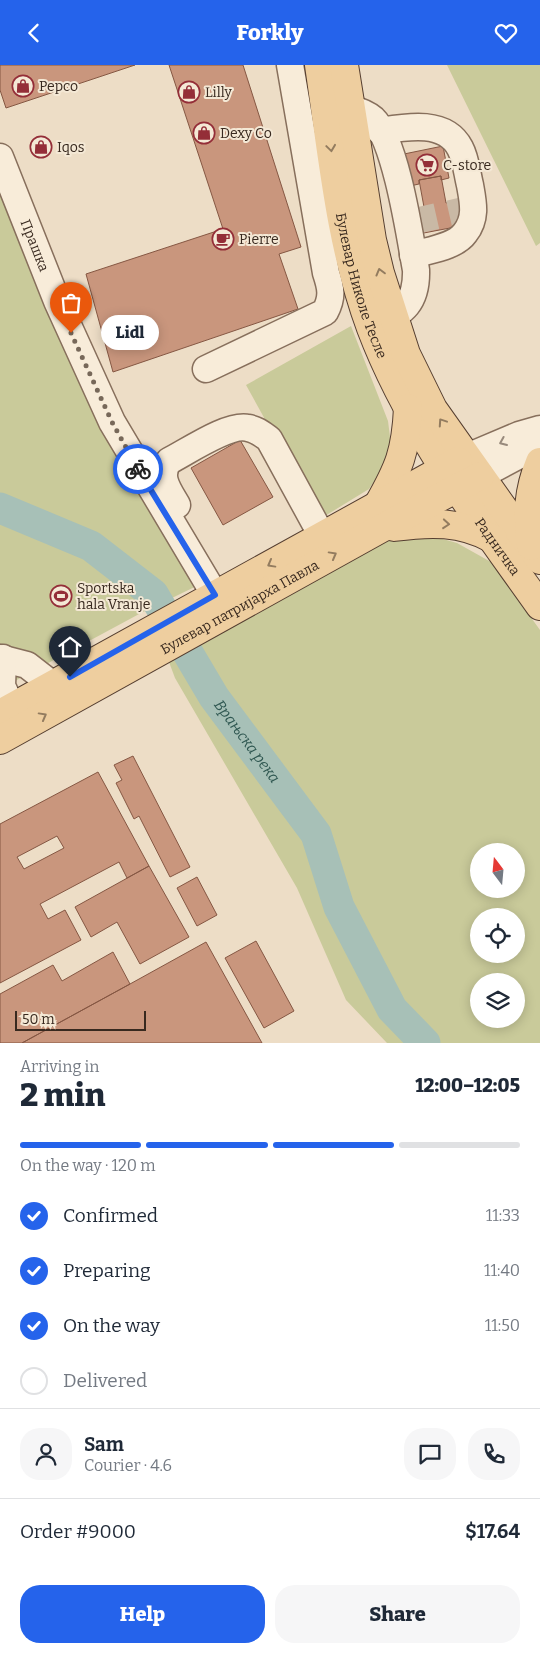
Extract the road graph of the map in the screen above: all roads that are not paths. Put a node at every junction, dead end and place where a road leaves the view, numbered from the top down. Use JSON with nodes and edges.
{"nodes":[{"id":1,"x":290,"y":65,"type":"edge"},
{"id":2,"x":319,"y":65,"type":"edge"},
{"id":3,"x":344,"y":65,"type":"edge"},
{"id":4,"x":338,"y":109,"type":"junction"},
{"id":5,"x":380,"y":131,"type":"junction"},
{"id":6,"x":0,"y":157,"type":"edge"},
{"id":7,"x":413,"y":255,"type":"junction"},
{"id":8,"x":382,"y":322,"type":"junction"},
{"id":9,"x":206,"y":369,"type":"dead end"},
{"id":10,"x":408,"y":408,"type":"junction"},
{"id":11,"x":540,"y":429,"type":"edge"},
{"id":12,"x":540,"y":444,"type":"edge"},
{"id":13,"x":540,"y":462,"type":"edge"},
{"id":14,"x":474,"y":466,"type":"junction"},
{"id":15,"x":449,"y":479,"type":"junction"},
{"id":16,"x":164,"y":498,"type":"junction"},
{"id":17,"x":379,"y":517,"type":"junction"},
{"id":18,"x":322,"y":536,"type":"junction"},
{"id":19,"x":493,"y":539,"type":"junction"},
{"id":20,"x":201,"y":550,"type":"dead end"},
{"id":21,"x":535,"y":553,"type":"edge"},
{"id":22,"x":211,"y":606,"type":"junction"},
{"id":23,"x":540,"y":606,"type":"edge"},
{"id":24,"x":138,"y":651,"type":"junction"},
{"id":25,"x":1,"y":658,"type":"edge"},
{"id":26,"x":54,"y":686,"type":"junction"},
{"id":27,"x":6,"y":711,"type":"edge"},
{"id":28,"x":0,"y":740,"type":"edge"}],
"edges":[{"from":1,"to":9,"type":"street"},
{"from":2,"to":4,"type":"main road","name":"Булевар Николе Тесле"},
{"from":3,"to":4,"type":"main road","name":"Булевар Николе Тесле"},
{"from":4,"to":5,"type":"street"},
{"from":4,"to":8,"type":"main road","name":"Булевар Николе Тесле"},
{"from":5,"to":7,"type":"street"},
{"from":5,"to":7,"type":"street"},
{"from":6,"to":16,"type":"street","name":"Прашка"},
{"from":7,"to":8,"type":"street"},
{"from":8,"to":10,"type":"main road","name":"Булевар Николе Тесле"},
{"from":14,"to":8,"type":"main road","name":"Булевар Николе Тесле","one_way":true},
{"from":10,"to":15,"type":"main road","name":"Булевар Николе Тесле"},
{"from":10,"to":17,"type":"main road"},
{"from":11,"to":14,"type":"street","one_way":true},
{"from":12,"to":14,"type":"street"},
{"from":13,"to":21,"type":"main road"},
{"from":14,"to":15,"type":"main road","name":"Булевар патријарха Павла"},
{"from":14,"to":21,"type":"main road","name":"Радничка"},
{"from":15,"to":17,"type":"main road","name":"Булевар патријарха Павла"},
{"from":15,"to":19,"type":"main road","name":"Радничка"},
{"from":16,"to":18,"type":"street"},
{"from":16,"to":20,"type":"street"},
{"from":16,"to":22,"type":"street","name":"Прашка"},
{"from":17,"to":18,"type":"main road","name":"Булевар патријарха Павла"},
{"from":17,"to":19,"type":"main road","one_way":true},
{"from":22,"to":17,"type":"main road","name":"Булевар патријарха Павла","one_way":true},
{"from":18,"to":22,"type":"main road","name":"Булевар патријарха Павла","one_way":true},
{"from":19,"to":23,"type":"main road","name":"Радничка"},
{"from":22,"to":24,"type":"main road","name":"Булевар патријарха Павла"},
{"from":24,"to":26,"type":"main road","name":"Булевар патријарха Павла"},
{"from":28,"to":24,"type":"main road","name":"Булевар патријарха Павла","one_way":true},
{"from":25,"to":26,"type":"street"},
{"from":25,"to":27,"type":"street"},
{"from":26,"to":27,"type":"main road","name":"Булевар патријарха Павла"}]}
